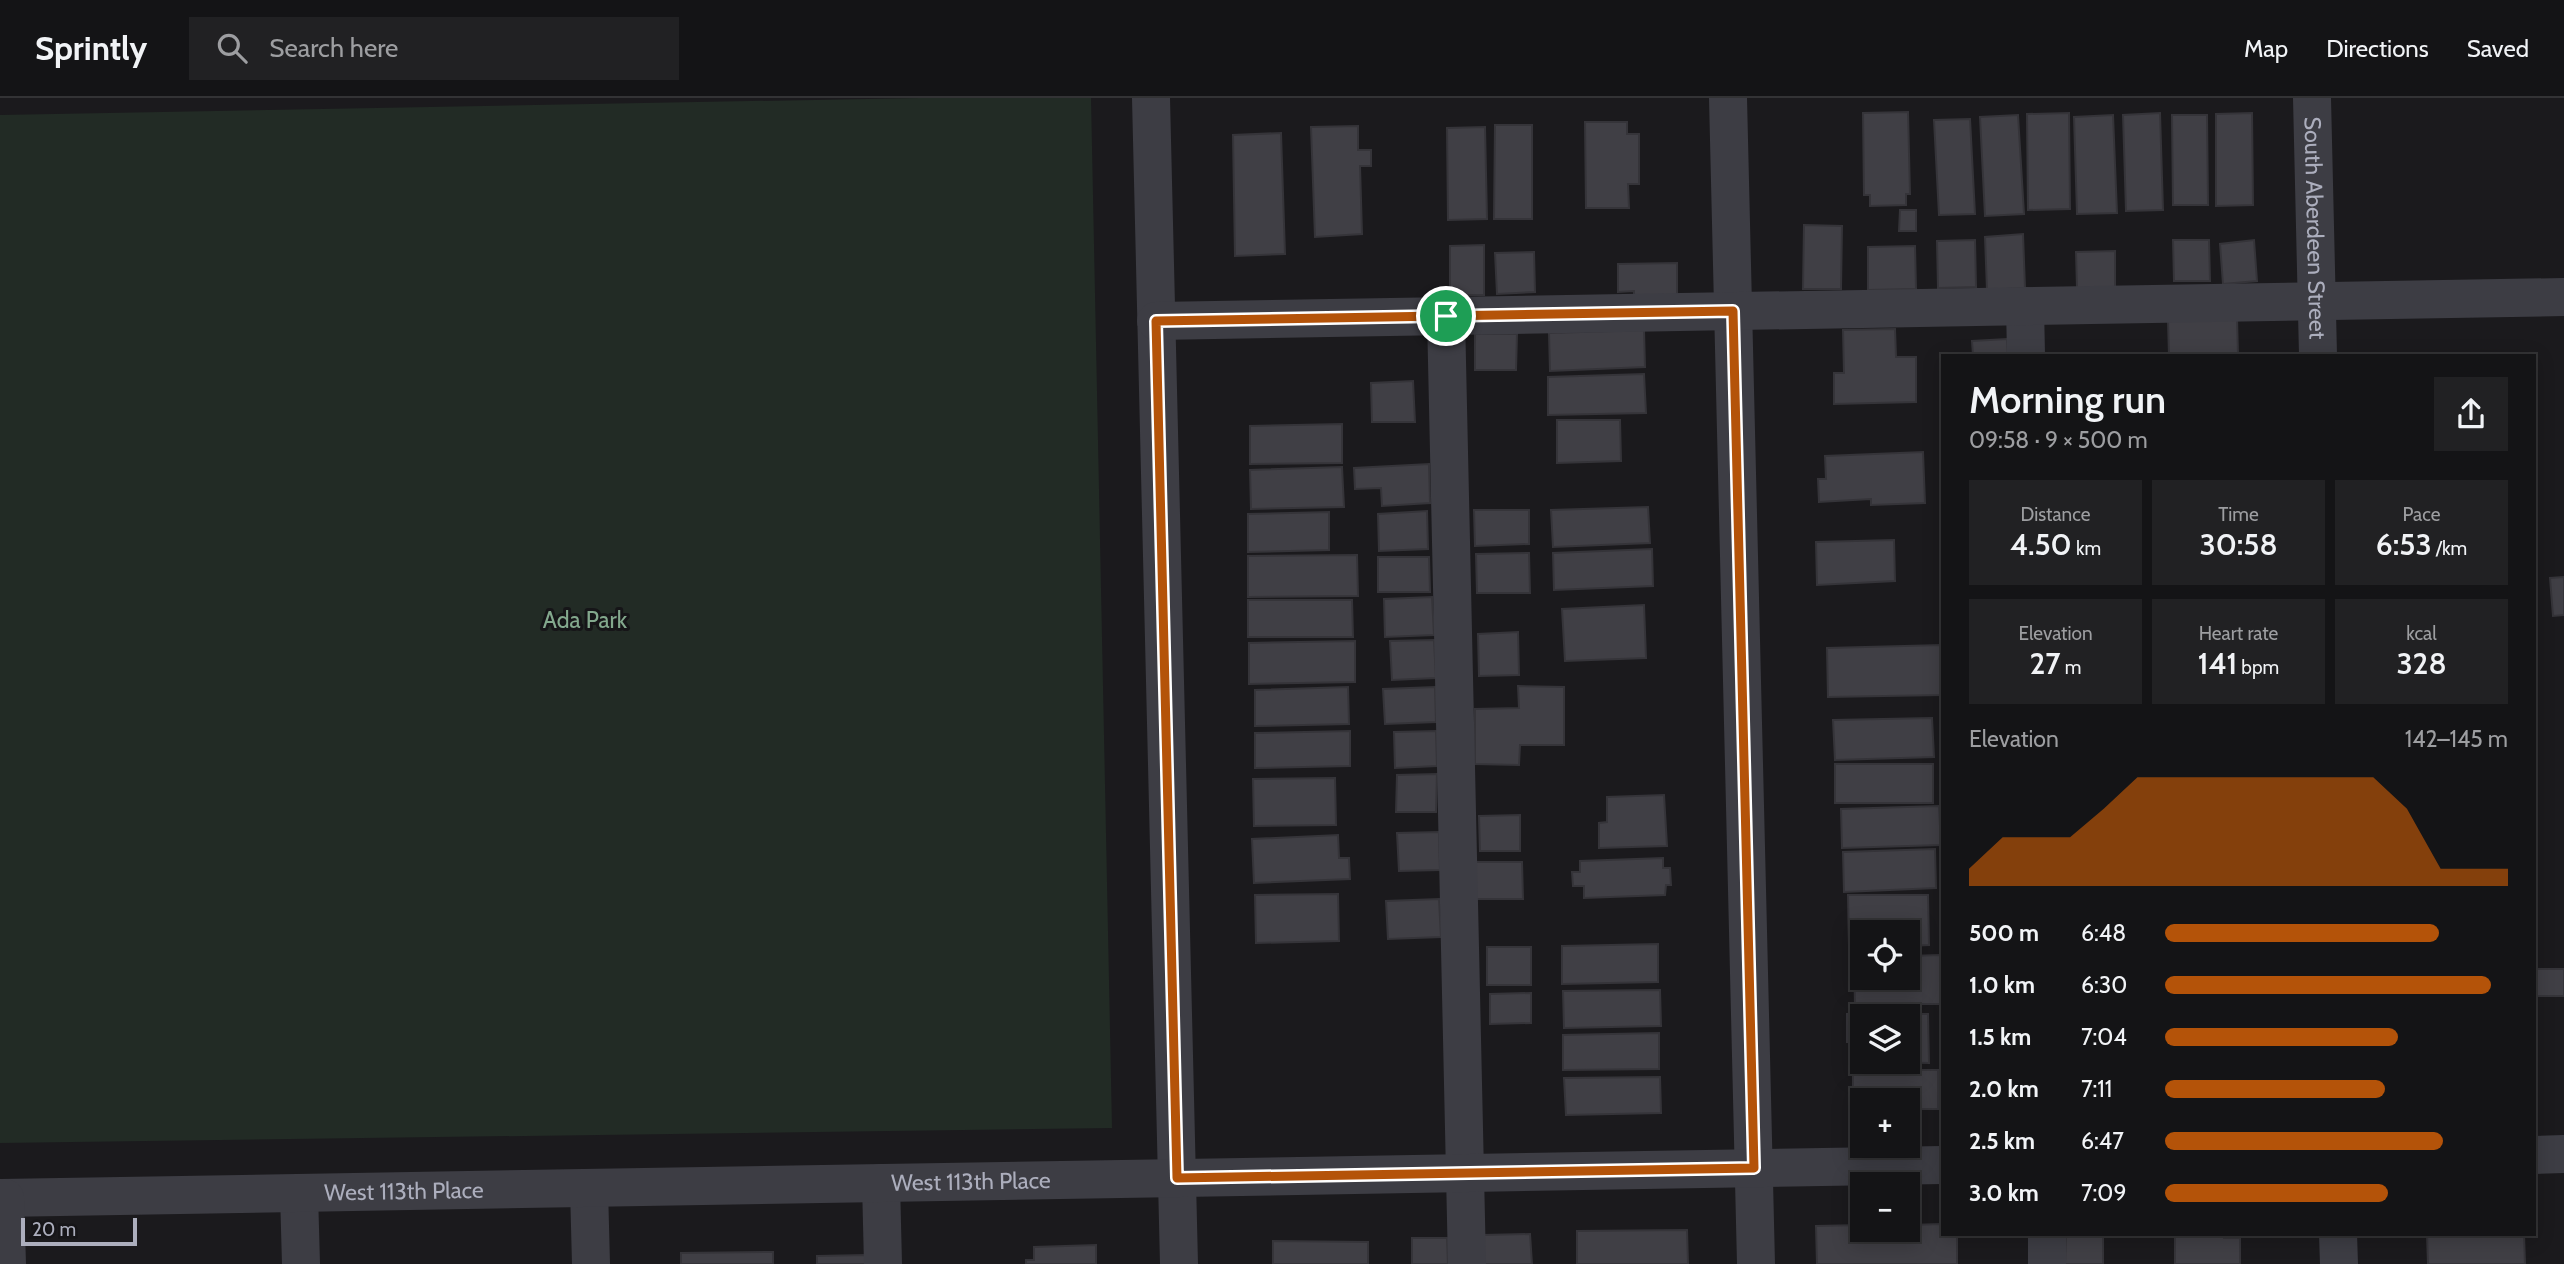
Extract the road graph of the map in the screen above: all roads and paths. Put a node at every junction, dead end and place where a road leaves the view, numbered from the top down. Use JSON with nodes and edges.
{"nodes":[{"id":1,"x":1151,"y":98,"type":"edge"},
{"id":2,"x":1728,"y":98,"type":"edge"},
{"id":3,"x":2312,"y":98,"type":"edge"},
{"id":4,"x":2564,"y":297,"type":"edge"},
{"id":5,"x":2316,"y":301,"type":"junction"},
{"id":6,"x":2025,"y":306,"type":"junction"},
{"id":7,"x":1733,"y":311,"type":"junction"},
{"id":8,"x":1446,"y":316,"type":"junction"},
{"id":9,"x":1156,"y":321,"type":"junction"},
{"id":10,"x":2026,"y":354,"type":"edge"},
{"id":11,"x":2318,"y":354,"type":"edge"},
{"id":12,"x":2536,"y":1154,"type":"edge"},
{"id":13,"x":2564,"y":1154,"type":"edge"},
{"id":14,"x":1941,"y":1165,"type":"edge"},
{"id":15,"x":1754,"y":1168,"type":"junction"},
{"id":16,"x":1465,"y":1173,"type":"junction"},
{"id":17,"x":1177,"y":1178,"type":"junction"},
{"id":18,"x":881,"y":1183,"type":"junction"},
{"id":19,"x":589,"y":1188,"type":"junction"},
{"id":20,"x":299,"y":1193,"type":"junction"},
{"id":21,"x":3,"y":1198,"type":"edge"},
{"id":22,"x":2047,"y":1236,"type":"edge"},
{"id":23,"x":2338,"y":1236,"type":"edge"},
{"id":24,"x":7,"y":1264,"type":"edge"},
{"id":25,"x":301,"y":1264,"type":"edge"},
{"id":26,"x":591,"y":1264,"type":"edge"},
{"id":27,"x":883,"y":1264,"type":"edge"},
{"id":28,"x":1179,"y":1264,"type":"edge"},
{"id":29,"x":1468,"y":1264,"type":"edge"},
{"id":30,"x":1756,"y":1264,"type":"edge"},
{"id":31,"x":2047,"y":1264,"type":"edge"},
{"id":32,"x":2339,"y":1264,"type":"edge"}],
"edges":[{"from":1,"to":9,"type":"street"},
{"from":2,"to":7,"type":"street"},
{"from":3,"to":5,"type":"street","name":"South Aberdeen Street"},
{"from":4,"to":5,"type":"street"},
{"from":5,"to":6,"type":"street"},
{"from":5,"to":11,"type":"street","name":"South Aberdeen Street"},
{"from":6,"to":7,"type":"street"},
{"from":6,"to":10,"type":"street"},
{"from":7,"to":8,"type":"street"},
{"from":7,"to":15,"type":"street"},
{"from":8,"to":9,"type":"street"},
{"from":8,"to":16,"type":"street"},
{"from":9,"to":17,"type":"street"},
{"from":12,"to":13,"type":"street"},
{"from":14,"to":15,"type":"street","name":"West 113th Place"},
{"from":15,"to":16,"type":"street","name":"West 113th Place"},
{"from":15,"to":30,"type":"street"},
{"from":16,"to":17,"type":"street","name":"West 113th Place"},
{"from":16,"to":29,"type":"street"},
{"from":17,"to":18,"type":"street","name":"West 113th Place"},
{"from":17,"to":28,"type":"street"},
{"from":18,"to":19,"type":"street","name":"West 113th Place"},
{"from":18,"to":27,"type":"street"},
{"from":19,"to":20,"type":"street","name":"West 113th Place"},
{"from":19,"to":26,"type":"street"},
{"from":20,"to":21,"type":"street","name":"West 113th Place"},
{"from":20,"to":25,"type":"street"},
{"from":21,"to":24,"type":"street"},
{"from":22,"to":31,"type":"street"},
{"from":23,"to":32,"type":"street"}]}
